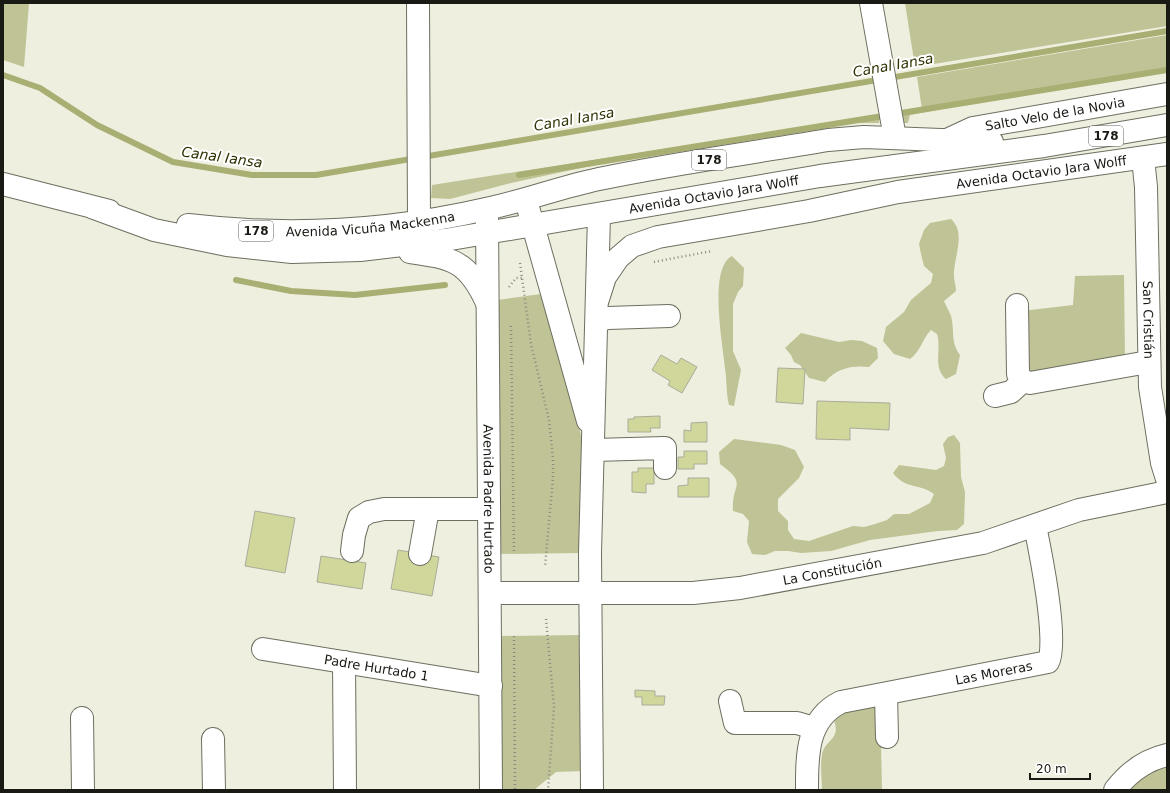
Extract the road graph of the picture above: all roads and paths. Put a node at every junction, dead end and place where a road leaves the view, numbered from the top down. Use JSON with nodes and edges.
{"nodes":[{"id":1,"x":418,"y":3,"type":"edge"},
{"id":2,"x":871,"y":3,"type":"edge"},
{"id":3,"x":1167,"y":94,"type":"edge"},
{"id":4,"x":1167,"y":125,"type":"edge"},
{"id":5,"x":895,"y":138,"type":"junction"},
{"id":6,"x":945,"y":141,"type":"junction"},
{"id":7,"x":1044,"y":146,"type":"junction"},
{"id":8,"x":1167,"y":154,"type":"edge"},
{"id":9,"x":1144,"y":158,"type":"junction"},
{"id":10,"x":3,"y":184,"type":"edge"},
{"id":11,"x":526,"y":198,"type":"junction"},
{"id":12,"x":94,"y":208,"type":"junction"},
{"id":13,"x":487,"y":209,"type":"junction"},
{"id":14,"x":599,"y":215,"type":"junction"},
{"id":15,"x":419,"y":222,"type":"junction"},
{"id":16,"x":523,"y":226,"type":"junction"},
{"id":17,"x":487,"y":232,"type":"junction"},
{"id":18,"x":385,"y":248,"type":"junction"},
{"id":19,"x":522,"y":278,"type":"junction"},
{"id":20,"x":547,"y":278,"type":"junction"},
{"id":21,"x":509,"y":293,"type":"dead end"},
{"id":22,"x":488,"y":305,"type":"junction"},
{"id":23,"x":1017,"y":305,"type":"dead end"},
{"id":24,"x":597,"y":312,"type":"junction"},
{"id":25,"x":669,"y":316,"type":"dead end"},
{"id":26,"x":510,"y":323,"type":"dead end"},
{"id":27,"x":1148,"y":362,"type":"junction"},
{"id":28,"x":1023,"y":381,"type":"junction"},
{"id":29,"x":995,"y":396,"type":"dead end"},
{"id":30,"x":594,"y":446,"type":"junction"},
{"id":31,"x":665,"y":468,"type":"dead end"},
{"id":32,"x":1167,"y":479,"type":"edge"},
{"id":33,"x":1167,"y":492,"type":"edge"},
{"id":34,"x":428,"y":509,"type":"junction"},
{"id":35,"x":489,"y":509,"type":"junction"},
{"id":36,"x":1035,"y":526,"type":"junction"},
{"id":37,"x":352,"y":551,"type":"dead end"},
{"id":38,"x":420,"y":554,"type":"dead end"},
{"id":39,"x":514,"y":554,"type":"dead end"},
{"id":40,"x":545,"y":567,"type":"dead end"},
{"id":41,"x":490,"y":593,"type":"junction"},
{"id":42,"x":590,"y":593,"type":"junction"},
{"id":43,"x":546,"y":618,"type":"dead end"},
{"id":44,"x":514,"y":636,"type":"dead end"},
{"id":45,"x":263,"y":649,"type":"dead end"},
{"id":46,"x":344,"y":662,"type":"junction"},
{"id":47,"x":491,"y":686,"type":"junction"},
{"id":48,"x":886,"y":694,"type":"junction"},
{"id":49,"x":730,"y":701,"type":"dead end"},
{"id":50,"x":82,"y":718,"type":"dead end"},
{"id":51,"x":814,"y":728,"type":"junction"},
{"id":52,"x":887,"y":737,"type":"dead end"},
{"id":53,"x":213,"y":739,"type":"dead end"},
{"id":54,"x":1167,"y":755,"type":"edge"},
{"id":55,"x":83,"y":790,"type":"edge"},
{"id":56,"x":214,"y":790,"type":"edge"},
{"id":57,"x":345,"y":790,"type":"edge"},
{"id":58,"x":491,"y":790,"type":"edge"},
{"id":59,"x":515,"y":790,"type":"edge"},
{"id":60,"x":548,"y":790,"type":"edge"},
{"id":61,"x":592,"y":790,"type":"edge"},
{"id":62,"x":807,"y":790,"type":"edge"},
{"id":63,"x":1115,"y":790,"type":"edge"}],
"edges":[{"from":1,"to":15,"type":"main road"},
{"from":2,"to":5,"type":"main road"},
{"from":3,"to":6,"type":"main road","name":"Salto Velo de la Novia"},
{"from":4,"to":7,"type":"main road","name":"Avenida Octavio Jara Wolff","number":"178"},
{"from":5,"to":6,"type":"main road","name":"Avenida Octavio Jara Wolff","number":"178"},
{"from":5,"to":11,"type":"main road","name":"Avenida Octavio Jara Wolff","number":"178"},
{"from":6,"to":7,"type":"main road","name":"Avenida Octavio Jara Wolff","number":"178"},
{"from":7,"to":14,"type":"main road","name":"Avenida Octavio Jara Wolff","number":"178"},
{"from":8,"to":9,"type":"main road","name":"Avenida Octavio Jara Wolff"},
{"from":9,"to":24,"type":"main road","name":"Avenida Octavio Jara Wolff"},
{"from":9,"to":27,"type":"main road","name":"San Cristián"},
{"from":10,"to":12,"type":"main road","name":"Avenida Vicuña Mackenna","number":"178"},
{"from":11,"to":13,"type":"main road","name":"Avenida Vicuña Mackenna","number":"178"},
{"from":11,"to":16,"type":"main road"},
{"from":12,"to":15,"type":"main road","name":"Avenida Vicuña Mackenna","number":"178"},
{"from":12,"to":18,"type":"main road","name":"Avenida Vicuña Mackenna","number":"178"},
{"from":13,"to":15,"type":"main road","name":"Avenida Vicuña Mackenna","number":"178"},
{"from":13,"to":17,"type":"main road","name":"Avenida Padre Hurtado"},
{"from":14,"to":16,"type":"main road","name":"Avenida Octavio Jara Wolff","number":"178"},
{"from":14,"to":24,"type":"main road"},
{"from":16,"to":17,"type":"main road","name":"Avenida Octavio Jara Wolff","number":"178"},
{"from":16,"to":19,"type":"path"},
{"from":16,"to":20,"type":"main road"},
{"from":17,"to":18,"type":"main road","name":"Avenida Octavio Jara Wolff","number":"178"},
{"from":17,"to":22,"type":"main road","name":"Avenida Padre Hurtado"},
{"from":18,"to":22,"type":"main road"},
{"from":19,"to":20,"type":"path"},
{"from":19,"to":21,"type":"path"},
{"from":19,"to":40,"type":"path"},
{"from":20,"to":30,"type":"main road"},
{"from":22,"to":35,"type":"main road","name":"Avenida Padre Hurtado"},
{"from":23,"to":28,"type":"main road"},
{"from":24,"to":25,"type":"main road"},
{"from":24,"to":30,"type":"main road"},
{"from":26,"to":39,"type":"path"},
{"from":27,"to":28,"type":"main road"},
{"from":27,"to":32,"type":"main road","name":"San Cristián"},
{"from":28,"to":29,"type":"main road"},
{"from":30,"to":31,"type":"main road"},
{"from":30,"to":42,"type":"main road"},
{"from":33,"to":36,"type":"main road","name":"La Constitución"},
{"from":34,"to":35,"type":"main road"},
{"from":34,"to":37,"type":"main road"},
{"from":34,"to":38,"type":"main road"},
{"from":35,"to":41,"type":"main road","name":"Avenida Padre Hurtado"},
{"from":36,"to":42,"type":"main road","name":"La Constitución"},
{"from":36,"to":48,"type":"main road","name":"Las Moreras"},
{"from":41,"to":42,"type":"main road","name":"La Constitución"},
{"from":41,"to":47,"type":"main road","name":"Avenida Padre Hurtado"},
{"from":42,"to":61,"type":"main road"},
{"from":43,"to":60,"type":"path"},
{"from":44,"to":59,"type":"path"},
{"from":45,"to":46,"type":"main road","name":"Padre Hurtado 1"},
{"from":46,"to":47,"type":"main road","name":"Padre Hurtado 1"},
{"from":46,"to":57,"type":"main road"},
{"from":47,"to":58,"type":"main road","name":"Avenida Padre Hurtado"},
{"from":48,"to":51,"type":"main road","name":"Las Moreras"},
{"from":48,"to":52,"type":"main road"},
{"from":49,"to":51,"type":"main road"},
{"from":50,"to":55,"type":"main road"},
{"from":51,"to":62,"type":"main road","name":"Las Moreras"},
{"from":53,"to":56,"type":"main road"},
{"from":54,"to":63,"type":"main road"}]}
